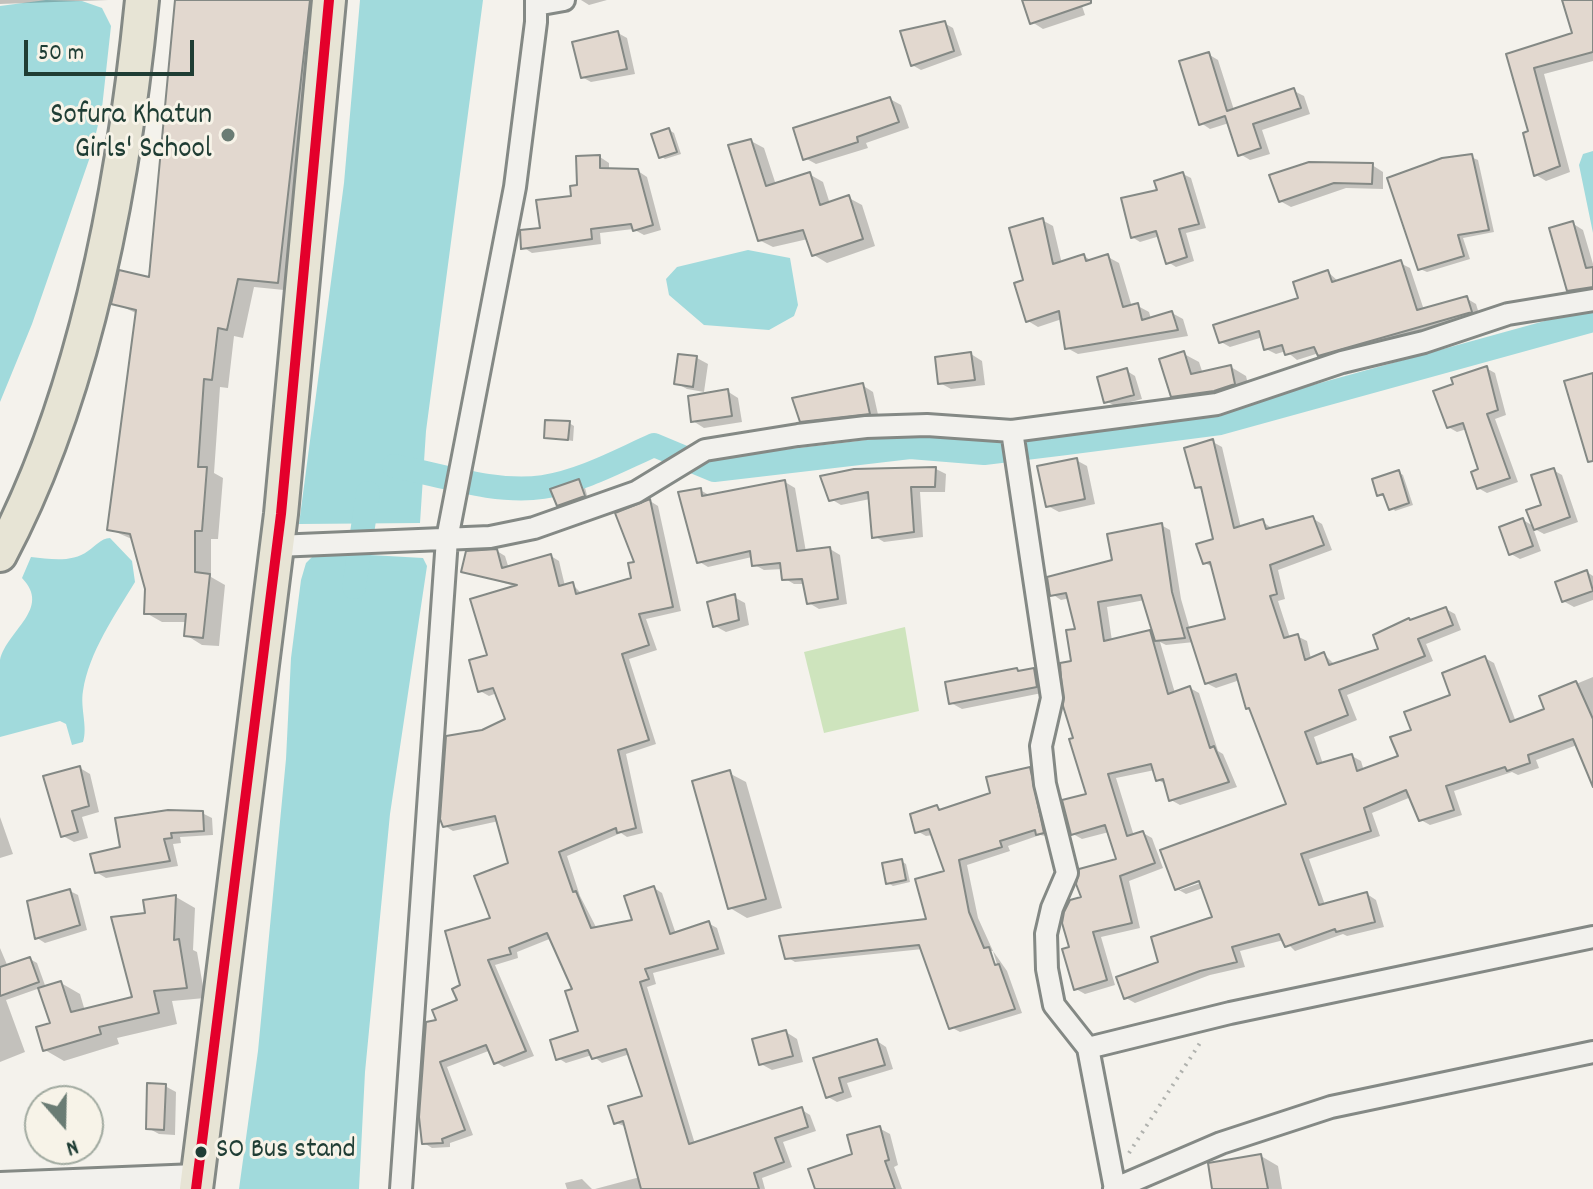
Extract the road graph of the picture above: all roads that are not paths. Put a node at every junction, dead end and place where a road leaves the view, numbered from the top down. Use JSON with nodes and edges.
{"nodes":[{"id":1,"x":142,"y":0,"type":"edge"},
{"id":2,"x":329,"y":0,"type":"edge"},
{"id":3,"x":564,"y":0,"type":"edge"},
{"id":4,"x":536,"y":3,"type":"edge"},
{"id":5,"x":1593,"y":300,"type":"edge"},
{"id":6,"x":1012,"y":431,"type":"junction"},
{"id":7,"x":447,"y":539,"type":"junction"},
{"id":8,"x":276,"y":546,"type":"junction"},
{"id":9,"x":0,"y":555,"type":"edge"},
{"id":10,"x":1593,"y":937,"type":"edge"},
{"id":11,"x":1088,"y":1048,"type":"junction"},
{"id":12,"x":1593,"y":1052,"type":"edge"},
{"id":13,"x":196,"y":1184,"type":"edge"},
{"id":14,"x":0,"y":1186,"type":"edge"},
{"id":15,"x":401,"y":1189,"type":"edge"},
{"id":16,"x":1115,"y":1189,"type":"edge"}],
"edges":[{"from":1,"to":9,"type":"main road"},
{"from":2,"to":8,"type":"main road"},
{"from":3,"to":4,"type":"street"},
{"from":4,"to":7,"type":"street"},
{"from":5,"to":6,"type":"street"},
{"from":6,"to":7,"type":"street"},
{"from":6,"to":11,"type":"street"},
{"from":7,"to":8,"type":"street"},
{"from":7,"to":15,"type":"street"},
{"from":8,"to":13,"type":"main road"},
{"from":10,"to":11,"type":"street"},
{"from":11,"to":16,"type":"street"},
{"from":12,"to":16,"type":"street"},
{"from":13,"to":14,"type":"street"}]}
